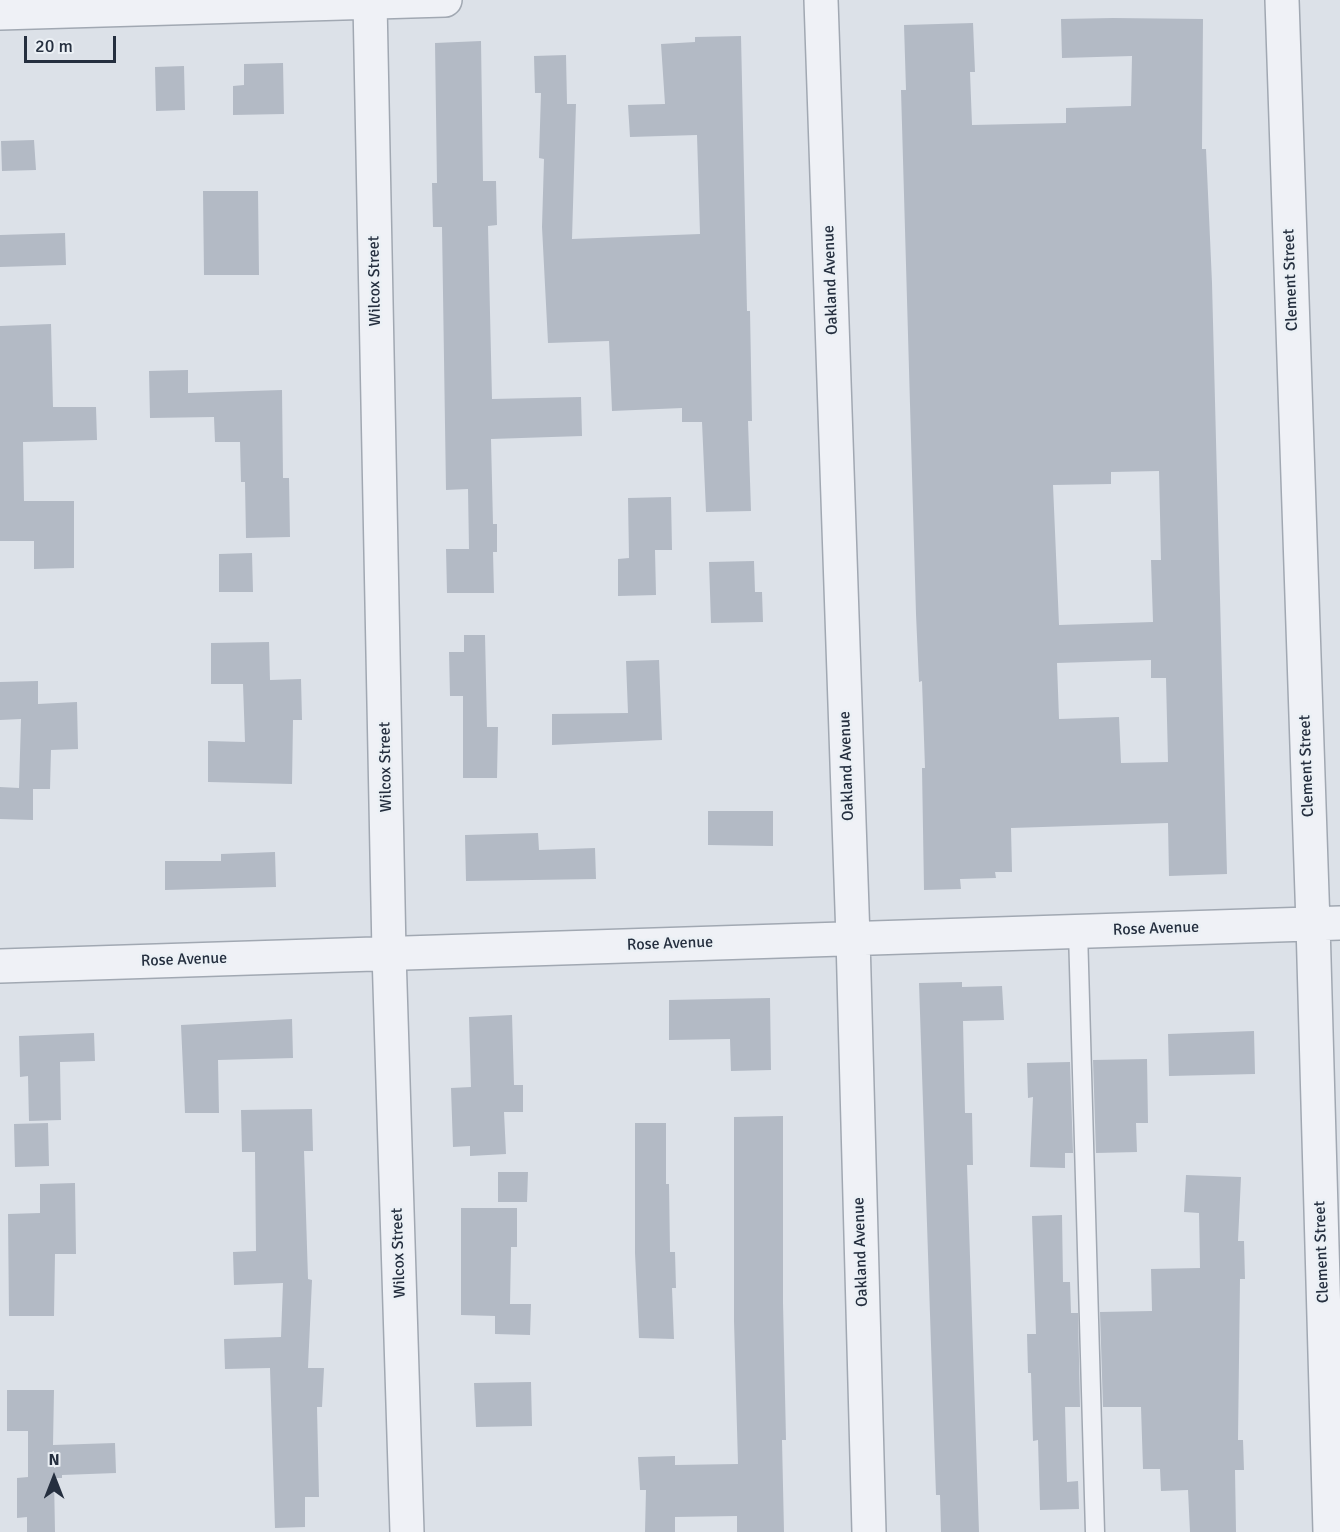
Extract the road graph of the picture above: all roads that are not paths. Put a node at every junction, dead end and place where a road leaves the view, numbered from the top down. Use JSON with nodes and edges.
{"nodes":[{"id":1,"x":445,"y":0,"type":"edge"},
{"id":2,"x":821,"y":0,"type":"edge"},
{"id":3,"x":1282,"y":0,"type":"edge"},
{"id":4,"x":370,"y":2,"type":"junction"},
{"id":5,"x":0,"y":13,"type":"edge"},
{"id":6,"x":1326,"y":923,"type":"edge"},
{"id":7,"x":1078,"y":931,"type":"junction"},
{"id":8,"x":853,"y":939,"type":"junction"},
{"id":9,"x":389,"y":953,"type":"junction"},
{"id":10,"x":0,"y":966,"type":"edge"},
{"id":11,"x":407,"y":1532,"type":"edge"},
{"id":12,"x":869,"y":1532,"type":"edge"},
{"id":13,"x":1095,"y":1532,"type":"edge"},
{"id":14,"x":1330,"y":1532,"type":"edge"}],
"edges":[{"from":1,"to":4,"type":"street"},
{"from":2,"to":8,"type":"street","name":"Oakland Avenue"},
{"from":3,"to":6,"type":"street","name":"Clement Street"},
{"from":4,"to":5,"type":"street"},
{"from":4,"to":9,"type":"street","name":"Wilcox Street"},
{"from":6,"to":7,"type":"street","name":"Rose Avenue"},
{"from":6,"to":14,"type":"street","name":"Clement Street"},
{"from":7,"to":8,"type":"street","name":"Rose Avenue"},
{"from":7,"to":13,"type":"lane"},
{"from":8,"to":9,"type":"street","name":"Rose Avenue"},
{"from":8,"to":12,"type":"street","name":"Oakland Avenue"},
{"from":9,"to":10,"type":"street","name":"Rose Avenue"},
{"from":9,"to":11,"type":"street","name":"Wilcox Street"}]}
